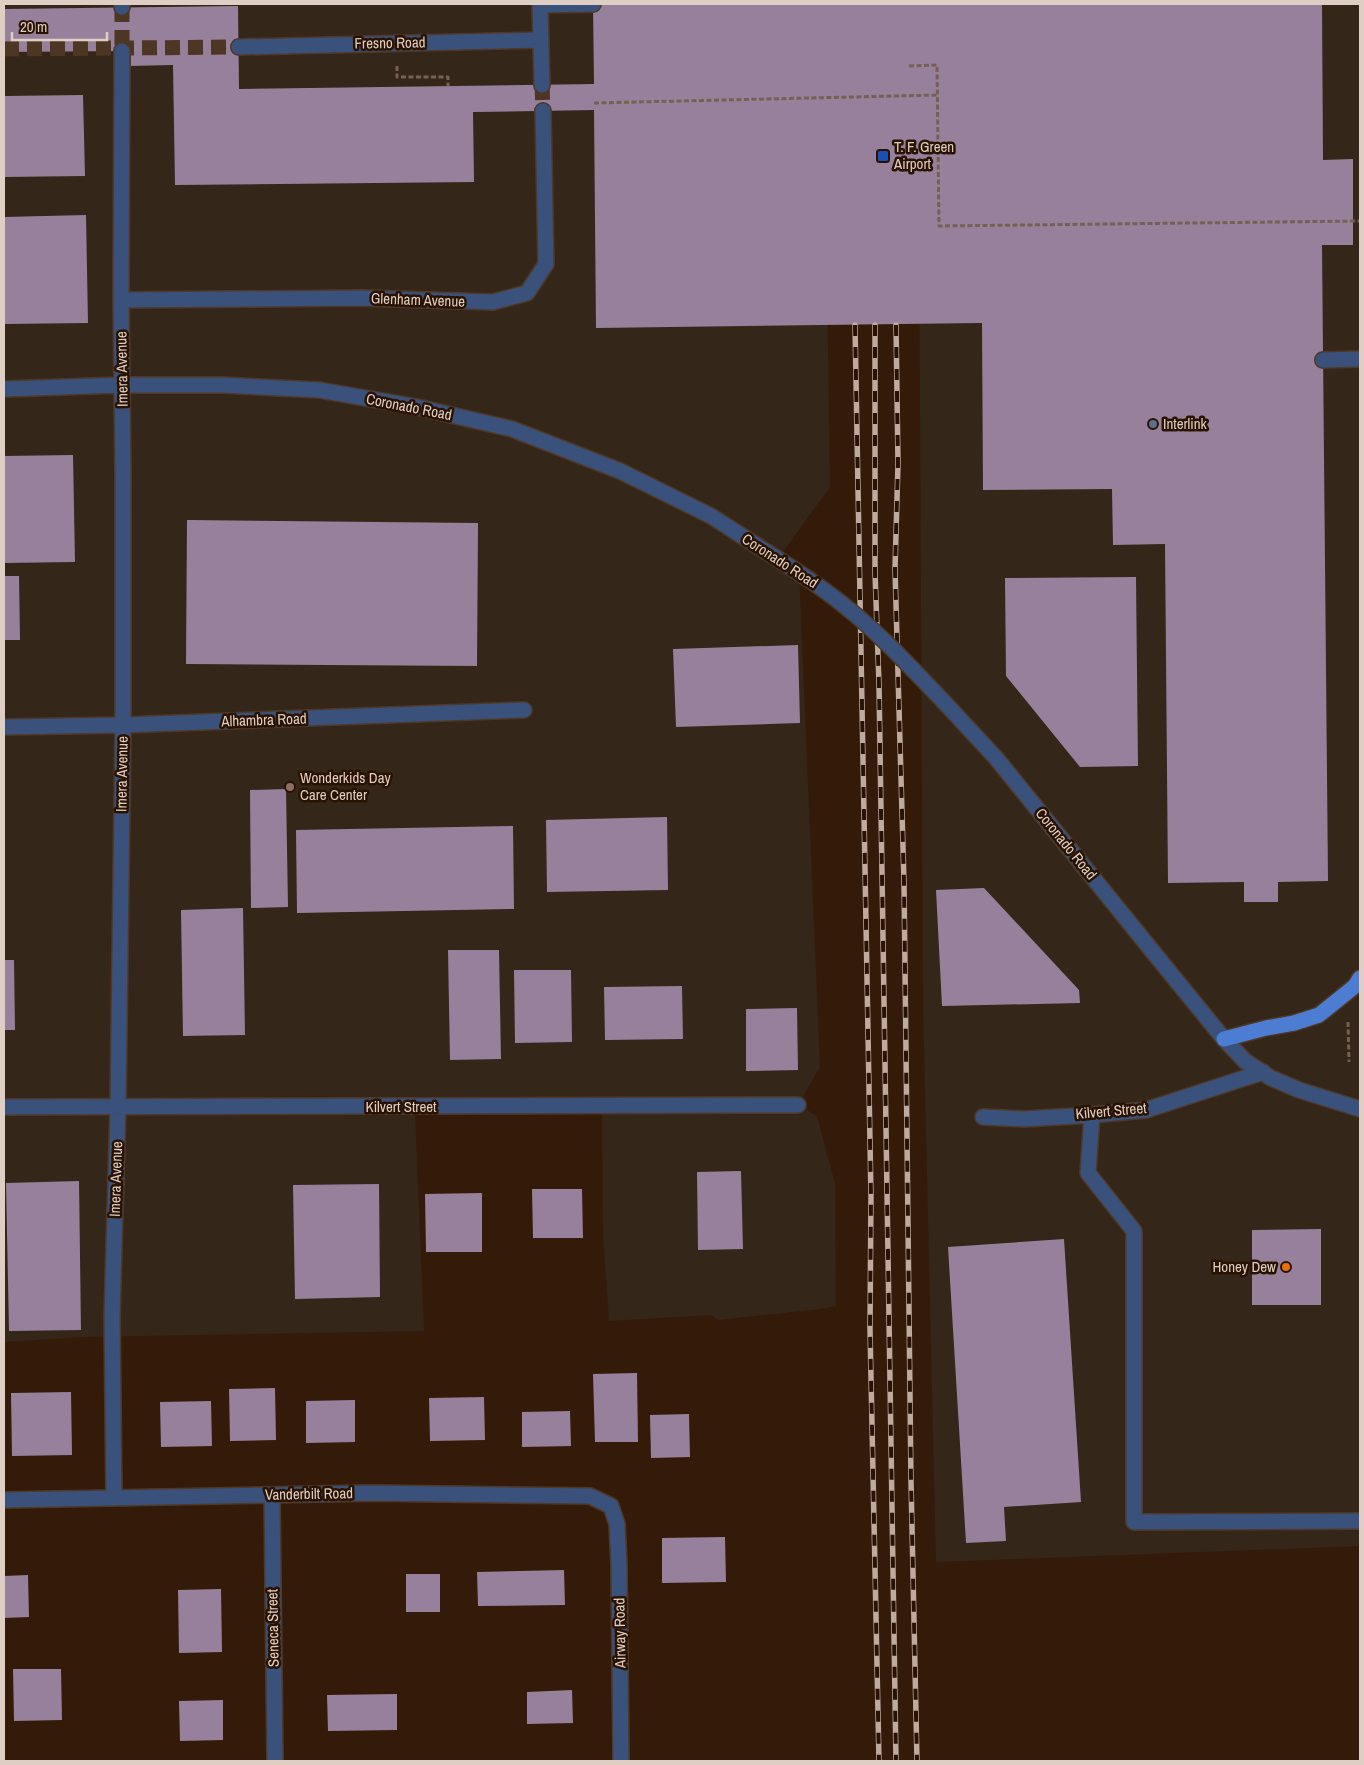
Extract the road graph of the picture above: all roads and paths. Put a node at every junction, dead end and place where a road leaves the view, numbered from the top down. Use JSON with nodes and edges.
{"nodes":[{"id":1,"x":540,"y":4,"type":"edge"},
{"id":2,"x":593,"y":4,"type":"edge"},
{"id":3,"x":541,"y":40,"type":"junction"},
{"id":4,"x":239,"y":47,"type":"tunnel mouth"},
{"id":5,"x":122,"y":51,"type":"tunnel mouth"},
{"id":6,"x":396,"y":61,"type":"dead end"},
{"id":7,"x":909,"y":66,"type":"dead end"},
{"id":8,"x":542,"y":85,"type":"tunnel mouth"},
{"id":9,"x":448,"y":86,"type":"dead end"},
{"id":10,"x":938,"y":95,"type":"junction"},
{"id":11,"x":594,"y":103,"type":"dead end"},
{"id":12,"x":543,"y":111,"type":"tunnel mouth"},
{"id":13,"x":1360,"y":222,"type":"edge"},
{"id":14,"x":121,"y":300,"type":"junction"},
{"id":15,"x":1360,"y":359,"type":"edge"},
{"id":16,"x":1323,"y":360,"type":"dead end"},
{"id":17,"x":122,"y":385,"type":"junction"},
{"id":18,"x":4,"y":389,"type":"edge"},
{"id":19,"x":524,"y":710,"type":"dead end"},
{"id":20,"x":123,"y":725,"type":"junction"},
{"id":21,"x":4,"y":727,"type":"edge"},
{"id":22,"x":1360,"y":978,"type":"edge"},
{"id":23,"x":1346,"y":1018,"type":"dead end"},
{"id":24,"x":1224,"y":1039,"type":"junction"},
{"id":25,"x":1350,"y":1062,"type":"dead end"},
{"id":26,"x":1263,"y":1072,"type":"junction"},
{"id":27,"x":798,"y":1106,"type":"dead end"},
{"id":28,"x":4,"y":1107,"type":"edge"},
{"id":29,"x":118,"y":1107,"type":"junction"},
{"id":30,"x":1360,"y":1109,"type":"edge"},
{"id":31,"x":1092,"y":1115,"type":"junction"},
{"id":32,"x":983,"y":1117,"type":"dead end"},
{"id":33,"x":272,"y":1495,"type":"junction"},
{"id":34,"x":114,"y":1498,"type":"junction"},
{"id":35,"x":4,"y":1500,"type":"edge"},
{"id":36,"x":611,"y":1506,"type":"joint"},
{"id":37,"x":1360,"y":1521,"type":"edge"},
{"id":38,"x":275,"y":1761,"type":"edge"},
{"id":39,"x":621,"y":1761,"type":"edge"}],
"edges":[{"from":1,"to":2,"type":"street"},
{"from":1,"to":3,"type":"street"},
{"from":3,"to":4,"type":"street","name":"Fresno Road"},
{"from":3,"to":8,"type":"street"},
{"from":5,"to":14,"type":"street","name":"Imera Avenue"},
{"from":6,"to":9,"type":"path"},
{"from":7,"to":10,"type":"path"},
{"from":10,"to":11,"type":"path"},
{"from":10,"to":13,"type":"path"},
{"from":12,"to":14,"type":"street","name":"Glenham Avenue"},
{"from":14,"to":17,"type":"street","name":"Imera Avenue"},
{"from":15,"to":16,"type":"street"},
{"from":17,"to":18,"type":"street","name":"Coronado Road"},
{"from":17,"to":20,"type":"street","name":"Imera Avenue"},
{"from":17,"to":24,"type":"street","name":"Coronado Road","bridge":true},
{"from":19,"to":20,"type":"street","name":"Alhambra Road"},
{"from":20,"to":21,"type":"street","name":"Alhambra Road"},
{"from":20,"to":29,"type":"street","name":"Imera Avenue"},
{"from":22,"to":24,"type":"main road"},
{"from":23,"to":25,"type":"path"},
{"from":24,"to":26,"type":"street","name":"Coronado Road"},
{"from":26,"to":30,"type":"street","name":"Coronado Road"},
{"from":26,"to":31,"type":"street","name":"Kilvert Street"},
{"from":27,"to":29,"type":"street","name":"Kilvert Street"},
{"from":28,"to":29,"type":"street","name":"Kilvert Street"},
{"from":29,"to":34,"type":"street","name":"Imera Avenue"},
{"from":31,"to":32,"type":"street","name":"Kilvert Street"},
{"from":31,"to":37,"type":"street"},
{"from":33,"to":34,"type":"street","name":"Vanderbilt Road"},
{"from":33,"to":36,"type":"street","name":"Vanderbilt Road"},
{"from":33,"to":38,"type":"street","name":"Seneca Street"},
{"from":34,"to":35,"type":"street","name":"Vanderbilt Road"},
{"from":36,"to":39,"type":"street","name":"Airway Road"}]}
